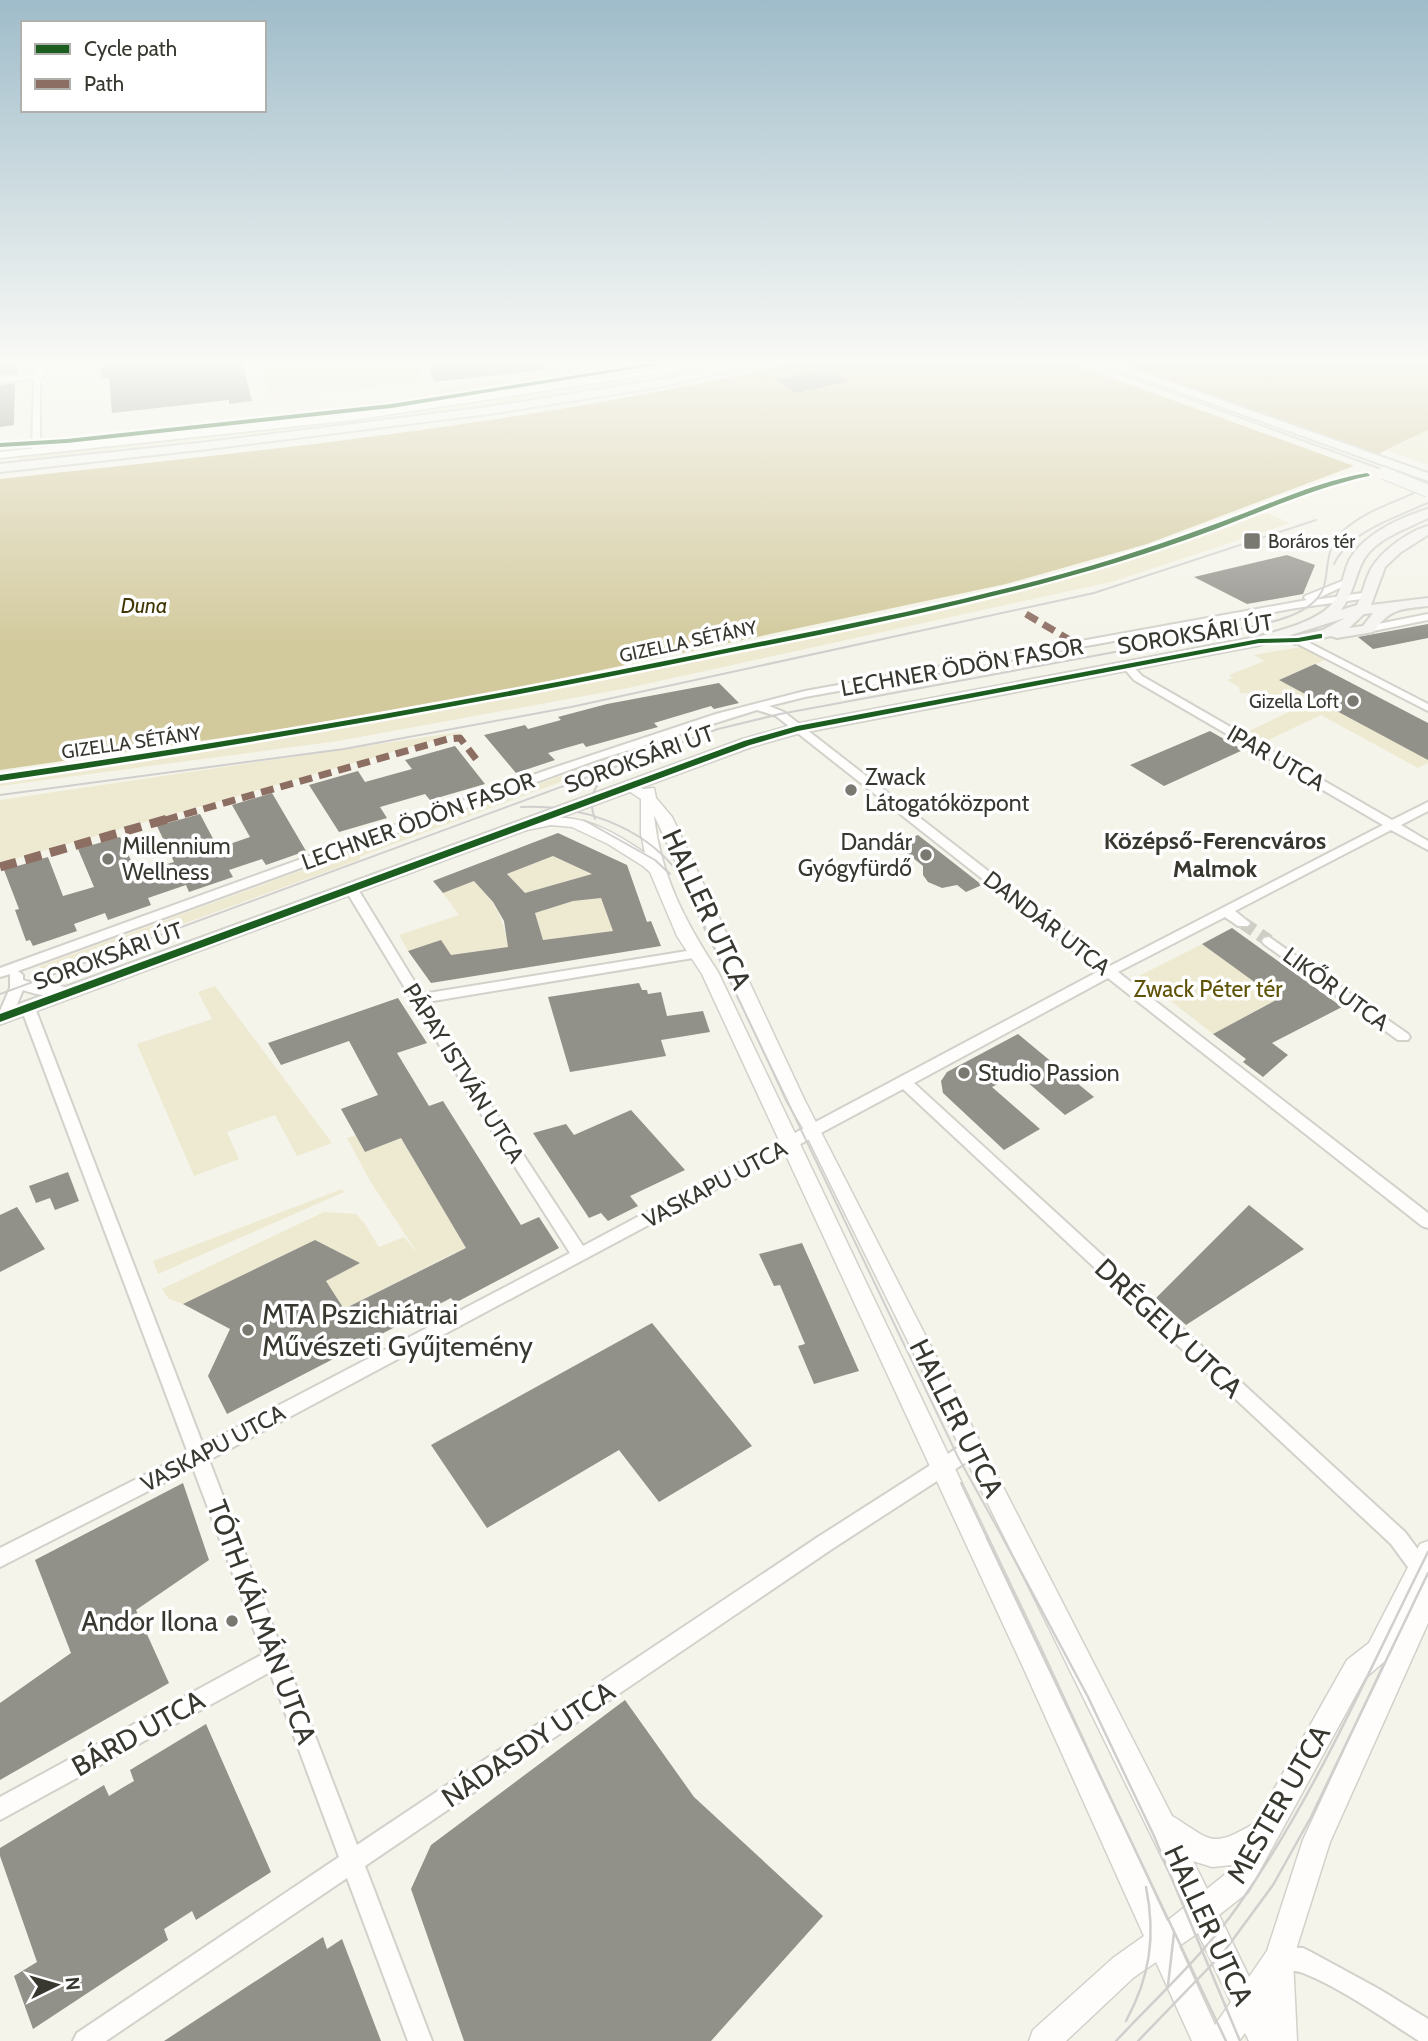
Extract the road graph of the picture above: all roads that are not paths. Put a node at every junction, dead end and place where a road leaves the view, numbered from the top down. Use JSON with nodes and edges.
{"nodes":[{"id":1,"x":107,"y":456,"type":"edge"},
{"id":2,"x":1334,"y":456,"type":"edge"},
{"id":3,"x":1369,"y":456,"type":"edge"},
{"id":4,"x":0,"y":468,"type":"edge"},
{"id":5,"x":1428,"y":477,"type":"edge"},
{"id":6,"x":1428,"y":491,"type":"edge"},
{"id":7,"x":1428,"y":513,"type":"edge"},
{"id":8,"x":1409,"y":523,"type":"junction"},
{"id":9,"x":1428,"y":530,"type":"edge"},
{"id":10,"x":1350,"y":581,"type":"junction"},
{"id":11,"x":1369,"y":595,"type":"junction"},
{"id":12,"x":1344,"y":600,"type":"junction"},
{"id":13,"x":1428,"y":602,"type":"edge"},
{"id":14,"x":1296,"y":605,"type":"junction"},
{"id":15,"x":1394,"y":606,"type":"junction"},
{"id":16,"x":1360,"y":611,"type":"junction"},
{"id":17,"x":1428,"y":617,"type":"edge"},
{"id":18,"x":1321,"y":620,"type":"junction"},
{"id":19,"x":1368,"y":629,"type":"junction"},
{"id":20,"x":1319,"y":636,"type":"junction"},
{"id":21,"x":1298,"y":640,"type":"junction"},
{"id":22,"x":1259,"y":641,"type":"junction"},
{"id":23,"x":1127,"y":666,"type":"junction"},
{"id":24,"x":1424,"y":703,"type":"edge"},
{"id":25,"x":758,"y":706,"type":"junction"},
{"id":26,"x":797,"y":729,"type":"junction"},
{"id":27,"x":658,"y":774,"type":"junction"},
{"id":28,"x":627,"y":785,"type":"junction"},
{"id":29,"x":647,"y":797,"type":"junction"},
{"id":30,"x":1428,"y":806,"type":"edge"},
{"id":31,"x":1392,"y":825,"type":"junction"},
{"id":32,"x":514,"y":827,"type":"junction"},
{"id":33,"x":1428,"y":846,"type":"edge"},
{"id":34,"x":657,"y":870,"type":"junction"},
{"id":35,"x":351,"y":889,"type":"junction"},
{"id":36,"x":1226,"y":911,"type":"junction"},
{"id":37,"x":1243,"y":923,"type":"tunnel mouth"},
{"id":38,"x":1269,"y":941,"type":"tunnel mouth"},
{"id":39,"x":693,"y":954,"type":"junction"},
{"id":40,"x":14,"y":967,"type":"junction"},
{"id":41,"x":1110,"y":971,"type":"junction"},
{"id":42,"x":0,"y":973,"type":"edge"},
{"id":43,"x":18,"y":983,"type":"junction"},
{"id":44,"x":70,"y":992,"type":"junction"},
{"id":45,"x":418,"y":999,"type":"junction"},
{"id":46,"x":28,"y":1007,"type":"junction"},
{"id":47,"x":2,"y":1017,"type":"edge"},
{"id":48,"x":1403,"y":1037,"type":"dead end"},
{"id":49,"x":904,"y":1082,"type":"junction"},
{"id":50,"x":813,"y":1130,"type":"junction"},
{"id":51,"x":790,"y":1144,"type":"junction"},
{"id":52,"x":1428,"y":1222,"type":"edge"},
{"id":53,"x":580,"y":1255,"type":"junction"},
{"id":54,"x":971,"y":1449,"type":"junction"},
{"id":55,"x":199,"y":1456,"type":"junction"},
{"id":56,"x":942,"y":1468,"type":"junction"},
{"id":57,"x":0,"y":1558,"type":"edge"},
{"id":58,"x":1425,"y":1566,"type":"edge"},
{"id":59,"x":1428,"y":1596,"type":"edge"},
{"id":60,"x":276,"y":1658,"type":"junction"},
{"id":61,"x":0,"y":1809,"type":"edge"},
{"id":62,"x":1162,"y":1825,"type":"junction"},
{"id":63,"x":1266,"y":1832,"type":"junction"},
{"id":64,"x":352,"y":1862,"type":"junction"},
{"id":65,"x":1203,"y":1912,"type":"junction"},
{"id":66,"x":1162,"y":1942,"type":"junction"},
{"id":67,"x":1279,"y":1959,"type":"junction"},
{"id":68,"x":1246,"y":2005,"type":"junction"},
{"id":69,"x":1428,"y":2033,"type":"edge"},
{"id":70,"x":85,"y":2041,"type":"edge"},
{"id":71,"x":420,"y":2041,"type":"edge"},
{"id":72,"x":1044,"y":2041,"type":"edge"},
{"id":73,"x":1207,"y":2041,"type":"edge"},
{"id":74,"x":1221,"y":2041,"type":"edge"},
{"id":75,"x":1264,"y":2041,"type":"edge"},
{"id":76,"x":1282,"y":2041,"type":"edge"}],
"edges":[{"from":1,"to":4,"type":"main road"},
{"from":2,"to":6,"type":"main road","bridge":true},
{"from":3,"to":5,"type":"main road"},
{"from":7,"to":8,"type":"main road"},
{"from":8,"to":9,"type":"main road"},
{"from":8,"to":10,"type":"main road"},
{"from":9,"to":11,"type":"main road"},
{"from":10,"to":12,"type":"main road"},
{"from":10,"to":14,"type":"street","name":"LECHNER ÖDÖN FASOR"},
{"from":11,"to":12,"type":"street","name":"LECHNER ÖDÖN FASOR"},
{"from":11,"to":16,"type":"main road"},
{"from":12,"to":14,"type":"street","name":"LECHNER ÖDÖN FASOR"},
{"from":12,"to":18,"type":"main road"},
{"from":13,"to":15,"type":"main road"},
{"from":14,"to":25,"type":"street","name":"LECHNER ÖDÖN FASOR"},
{"from":15,"to":16,"type":"main road"},
{"from":15,"to":19,"type":"main road"},
{"from":16,"to":18,"type":"main road"},
{"from":16,"to":20,"type":"main road"},
{"from":17,"to":19,"type":"street"},
{"from":18,"to":22,"type":"main road","name":"SOROKSÁRI ÚT"},
{"from":19,"to":20,"type":"main road"},
{"from":20,"to":21,"type":"main road","name":"SOROKSÁRI ÚT"},
{"from":21,"to":22,"type":"main road","name":"SOROKSÁRI ÚT"},
{"from":21,"to":24,"type":"street"},
{"from":22,"to":23,"type":"main road","name":"SOROKSÁRI ÚT"},
{"from":23,"to":26,"type":"main road","name":"SOROKSÁRI ÚT"},
{"from":23,"to":31,"type":"street","name":"IPAR UTCA"},
{"from":25,"to":26,"type":"street","name":"DANDÁR UTCA"},
{"from":25,"to":40,"type":"street","name":"LECHNER ÖDÖN FASOR"},
{"from":26,"to":27,"type":"main road","name":"SOROKSÁRI ÚT"},
{"from":26,"to":41,"type":"street","name":"DANDÁR UTCA"},
{"from":27,"to":28,"type":"main road","name":"SOROKSÁRI ÚT"},
{"from":27,"to":29,"type":"street","name":"HALLER UTCA"},
{"from":28,"to":29,"type":"street","name":"HALLER UTCA"},
{"from":28,"to":32,"type":"main road","name":"SOROKSÁRI ÚT"},
{"from":29,"to":34,"type":"street","name":"HALLER UTCA"},
{"from":29,"to":50,"type":"street","name":"HALLER UTCA"},
{"from":30,"to":31,"type":"street","name":"VASKAPU UTCA"},
{"from":31,"to":33,"type":"street","name":"IPAR UTCA"},
{"from":31,"to":36,"type":"street","name":"VASKAPU UTCA"},
{"from":32,"to":34,"type":"street","name":"HALLER UTCA"},
{"from":32,"to":35,"type":"main road","name":"SOROKSÁRI ÚT"},
{"from":34,"to":39,"type":"street","name":"HALLER UTCA"},
{"from":35,"to":44,"type":"main road","name":"SOROKSÁRI ÚT"},
{"from":35,"to":45,"type":"street","name":"PÁPAY ISTVÁN UTCA"},
{"from":36,"to":37,"type":"street"},
{"from":36,"to":41,"type":"street","name":"VASKAPU UTCA"},
{"from":38,"to":48,"type":"street","name":"LIKŐR UTCA"},
{"from":39,"to":45,"type":"street"},
{"from":39,"to":51,"type":"street","name":"HALLER UTCA"},
{"from":40,"to":42,"type":"street","name":"LECHNER ÖDÖN FASOR"},
{"from":40,"to":43,"type":"street"},
{"from":41,"to":49,"type":"street","name":"VASKAPU UTCA"},
{"from":41,"to":52,"type":"street","name":"DANDÁR UTCA"},
{"from":43,"to":44,"type":"street"},
{"from":43,"to":47,"type":"street"},
{"from":44,"to":46,"type":"main road","name":"SOROKSÁRI ÚT"},
{"from":45,"to":53,"type":"street","name":"PÁPAY ISTVÁN UTCA"},
{"from":46,"to":47,"type":"main road","name":"SOROKSÁRI ÚT"},
{"from":46,"to":55,"type":"street","name":"TÓTH KÁLMÁN UTCA"},
{"from":49,"to":50,"type":"street","name":"VASKAPU UTCA"},
{"from":49,"to":58,"type":"street","name":"DRÉGELY UTCA"},
{"from":50,"to":51,"type":"street","name":"VASKAPU UTCA"},
{"from":50,"to":54,"type":"street","name":"HALLER UTCA"},
{"from":51,"to":53,"type":"street","name":"VASKAPU UTCA"},
{"from":51,"to":56,"type":"street","name":"HALLER UTCA"},
{"from":53,"to":55,"type":"street","name":"VASKAPU UTCA"},
{"from":54,"to":56,"type":"street","name":"NÁDASDY UTCA"},
{"from":54,"to":62,"type":"street","name":"HALLER UTCA"},
{"from":55,"to":57,"type":"street","name":"VASKAPU UTCA"},
{"from":55,"to":60,"type":"street","name":"TÓTH KÁLMÁN UTCA"},
{"from":56,"to":64,"type":"street","name":"NÁDASDY UTCA"},
{"from":56,"to":66,"type":"street","name":"HALLER UTCA"},
{"from":58,"to":63,"type":"street","name":"MESTER UTCA"},
{"from":59,"to":67,"type":"street","name":"MESTER UTCA"},
{"from":60,"to":61,"type":"street","name":"BÁRD UTCA"},
{"from":60,"to":64,"type":"street","name":"TÓTH KÁLMÁN UTCA"},
{"from":62,"to":63,"type":"street"},
{"from":62,"to":65,"type":"street","name":"HALLER UTCA"},
{"from":63,"to":65,"type":"street","name":"MESTER UTCA"},
{"from":64,"to":70,"type":"street","name":"NÁDASDY UTCA"},
{"from":64,"to":71,"type":"street","name":"TÓTH KÁLMÁN UTCA"},
{"from":65,"to":66,"type":"street","name":"MESTER UTCA"},
{"from":65,"to":68,"type":"street","name":"HALLER UTCA"},
{"from":66,"to":72,"type":"street","name":"MESTER UTCA"},
{"from":66,"to":73,"type":"street","name":"HALLER UTCA"},
{"from":67,"to":68,"type":"street","name":"MESTER UTCA"},
{"from":67,"to":69,"type":"street"},
{"from":67,"to":76,"type":"street"},
{"from":68,"to":74,"type":"street","name":"MESTER UTCA"},
{"from":68,"to":75,"type":"street","name":"HALLER UTCA"}]}
